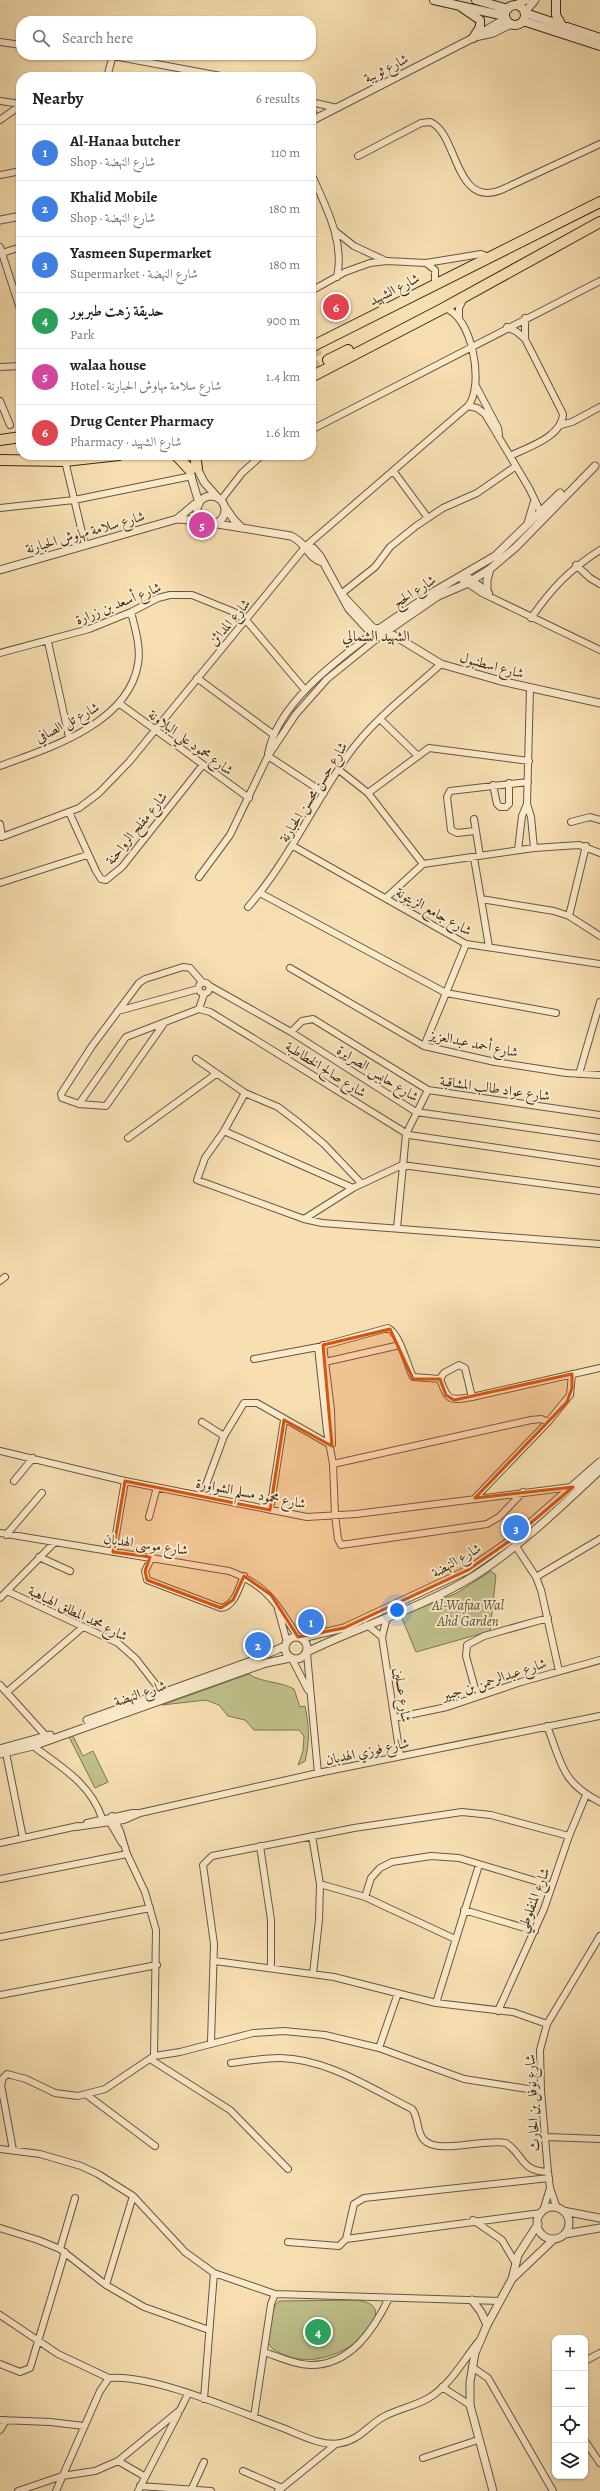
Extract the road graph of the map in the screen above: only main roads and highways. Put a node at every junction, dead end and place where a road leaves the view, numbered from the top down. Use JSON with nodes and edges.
{"nodes":[{"id":1,"x":434,"y":0,"type":"edge"},
{"id":2,"x":476,"y":0,"type":"edge"},
{"id":3,"x":556,"y":0,"type":"edge"},
{"id":4,"x":459,"y":4,"type":"junction"},
{"id":5,"x":509,"y":14,"type":"junction"},
{"id":6,"x":524,"y":15,"type":"junction"},
{"id":7,"x":562,"y":30,"type":"junction"},
{"id":8,"x":473,"y":38,"type":"road end"},
{"id":9,"x":600,"y":38,"type":"edge"},
{"id":10,"x":600,"y":46,"type":"edge"},
{"id":11,"x":600,"y":202,"type":"edge"},
{"id":12,"x":600,"y":222,"type":"edge"},
{"id":13,"x":489,"y":257,"type":"junction"},
{"id":14,"x":480,"y":287,"type":"junction"},
{"id":15,"x":316,"y":344,"type":"tunnel mouth"},
{"id":16,"x":322,"y":348,"type":"tunnel mouth"},
{"id":17,"x":328,"y":360,"type":"tunnel mouth"},
{"id":18,"x":316,"y":374,"type":"edge"},
{"id":19,"x":16,"y":438,"type":"edge"},
{"id":20,"x":2,"y":440,"type":"edge"},
{"id":21,"x":16,"y":443,"type":"edge"},
{"id":22,"x":16,"y":458,"type":"edge"},
{"id":23,"x":0,"y":459,"type":"edge"},
{"id":24,"x":16,"y":459,"type":"edge"},
{"id":25,"x":32,"y":460,"type":"edge"},
{"id":26,"x":74,"y":460,"type":"edge"},
{"id":27,"x":181,"y":460,"type":"edge"},
{"id":28,"x":194,"y":460,"type":"edge"}],
"edges":[{"from":1,"to":4,"type":"main road"},
{"from":2,"to":5,"type":"main road"},
{"from":3,"to":7,"type":"main road"},
{"from":4,"to":5,"type":"main road"},
{"from":4,"to":8,"type":"main road"},
{"from":5,"to":6,"type":"main road"},
{"from":5,"to":6,"type":"main road"},
{"from":6,"to":7,"type":"main road"},
{"from":7,"to":9,"type":"main road"},
{"from":7,"to":10,"type":"main road"},
{"from":11,"to":13,"type":"highway","name":"شارع الشهيد"},
{"from":12,"to":14,"type":"highway"},
{"from":13,"to":15,"type":"highway","name":"شارع الشهيد"},
{"from":13,"to":16,"type":"highway","name":"شارع الشهيد"},
{"from":14,"to":17,"type":"highway"},
{"from":14,"to":18,"type":"highway"},
{"from":19,"to":20,"type":"highway"},
{"from":20,"to":21,"type":"highway"},
{"from":22,"to":23,"type":"highway"},
{"from":23,"to":24,"type":"highway"},
{"from":25,"to":26,"type":"highway"},
{"from":27,"to":28,"type":"highway"}]}
